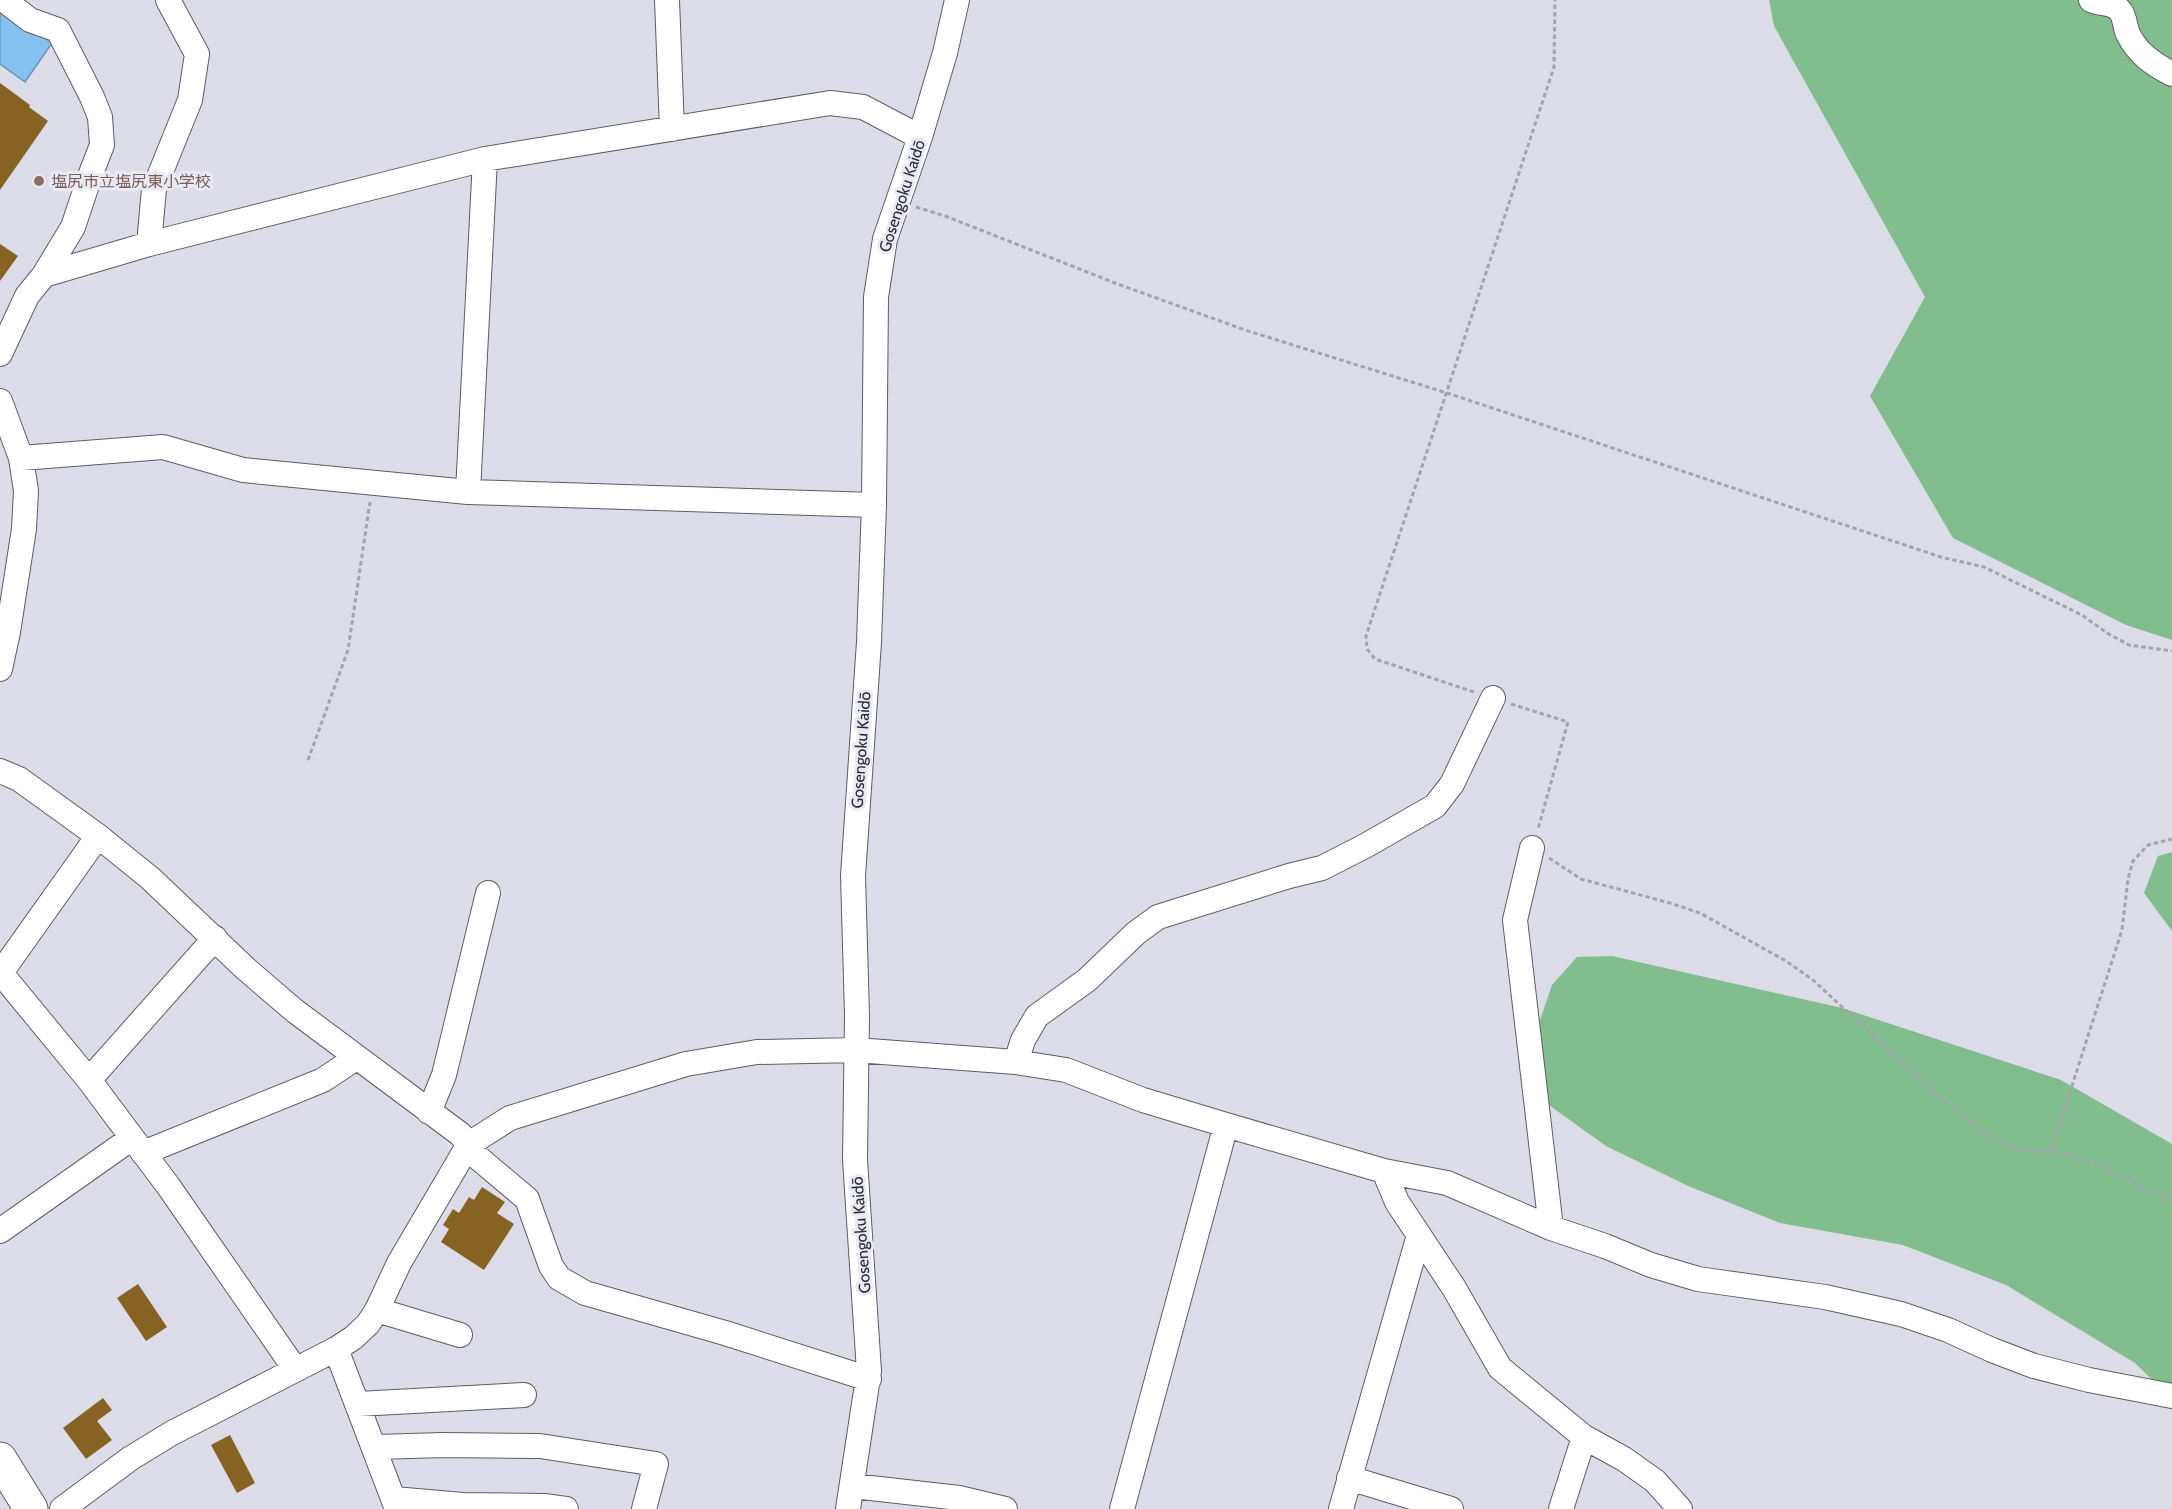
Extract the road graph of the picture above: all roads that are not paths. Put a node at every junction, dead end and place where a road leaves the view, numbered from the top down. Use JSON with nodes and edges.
{"nodes":[{"id":1,"x":4,"y":0,"type":"edge"},
{"id":2,"x":168,"y":0,"type":"edge"},
{"id":3,"x":667,"y":0,"type":"edge"},
{"id":4,"x":957,"y":0,"type":"edge"},
{"id":5,"x":2091,"y":0,"type":"edge"},
{"id":6,"x":2172,"y":74,"type":"edge"},
{"id":7,"x":672,"y":129,"type":"junction"},
{"id":8,"x":920,"y":137,"type":"junction"},
{"id":9,"x":485,"y":159,"type":"junction"},
{"id":10,"x":149,"y":244,"type":"junction"},
{"id":11,"x":44,"y":275,"type":"junction"},
{"id":12,"x":0,"y":354,"type":"edge"},
{"id":13,"x":0,"y":401,"type":"edge"},
{"id":14,"x":21,"y":458,"type":"junction"},
{"id":15,"x":468,"y":492,"type":"junction"},
{"id":16,"x":874,"y":505,"type":"junction"},
{"id":17,"x":0,"y":669,"type":"edge"},
{"id":18,"x":1493,"y":698,"type":"road end"},
{"id":19,"x":0,"y":771,"type":"edge"},
{"id":20,"x":98,"y":836,"type":"junction"},
{"id":21,"x":1532,"y":848,"type":"road end"},
{"id":22,"x":488,"y":893,"type":"dead end"},
{"id":23,"x":214,"y":938,"type":"junction"},
{"id":24,"x":1,"y":973,"type":"edge"},
{"id":25,"x":856,"y":1050,"type":"junction"},
{"id":26,"x":356,"y":1058,"type":"junction"},
{"id":27,"x":1016,"y":1062,"type":"junction"},
{"id":28,"x":89,"y":1080,"type":"junction"},
{"id":29,"x":429,"y":1112,"type":"junction"},
{"id":30,"x":1226,"y":1125,"type":"junction"},
{"id":31,"x":469,"y":1144,"type":"junction"},
{"id":32,"x":138,"y":1146,"type":"junction"},
{"id":33,"x":1384,"y":1171,"type":"junction"},
{"id":34,"x":1551,"y":1228,"type":"junction"},
{"id":35,"x":0,"y":1231,"type":"edge"},
{"id":36,"x":1419,"y":1235,"type":"junction"},
{"id":37,"x":376,"y":1310,"type":"junction"},
{"id":38,"x":460,"y":1335,"type":"dead end"},
{"id":39,"x":336,"y":1349,"type":"junction"},
{"id":40,"x":295,"y":1369,"type":"junction"},
{"id":41,"x":869,"y":1379,"type":"junction"},
{"id":42,"x":524,"y":1395,"type":"dead end"},
{"id":43,"x":2172,"y":1396,"type":"edge"},
{"id":44,"x":358,"y":1404,"type":"junction"},
{"id":45,"x":1584,"y":1437,"type":"junction"},
{"id":46,"x":375,"y":1447,"type":"junction"},
{"id":47,"x":0,"y":1459,"type":"edge"},
{"id":48,"x":1349,"y":1478,"type":"junction"},
{"id":49,"x":853,"y":1486,"type":"junction"},
{"id":50,"x":395,"y":1504,"type":"edge"},
{"id":51,"x":31,"y":1509,"type":"edge"},
{"id":52,"x":62,"y":1509,"type":"edge"},
{"id":53,"x":566,"y":1509,"type":"edge"},
{"id":54,"x":644,"y":1509,"type":"edge"},
{"id":55,"x":848,"y":1509,"type":"edge"},
{"id":56,"x":1005,"y":1509,"type":"edge"},
{"id":57,"x":1122,"y":1509,"type":"edge"},
{"id":58,"x":1341,"y":1509,"type":"edge"},
{"id":59,"x":1451,"y":1509,"type":"edge"},
{"id":60,"x":1562,"y":1509,"type":"edge"},
{"id":61,"x":1680,"y":1509,"type":"edge"}],
"edges":[{"from":1,"to":11,"type":"street"},
{"from":2,"to":10,"type":"street"},
{"from":3,"to":7,"type":"street"},
{"from":4,"to":8,"type":"street","name":"Gosengoku Kaidō"},
{"from":5,"to":6,"type":"street"},
{"from":7,"to":8,"type":"street"},
{"from":7,"to":9,"type":"street"},
{"from":8,"to":16,"type":"street","name":"Gosengoku Kaidō"},
{"from":9,"to":10,"type":"street"},
{"from":9,"to":15,"type":"street"},
{"from":10,"to":11,"type":"street"},
{"from":11,"to":12,"type":"street"},
{"from":13,"to":14,"type":"street"},
{"from":14,"to":15,"type":"street"},
{"from":14,"to":17,"type":"street"},
{"from":15,"to":16,"type":"street"},
{"from":16,"to":25,"type":"street","name":"Gosengoku Kaidō"},
{"from":18,"to":27,"type":"street"},
{"from":19,"to":20,"type":"street"},
{"from":20,"to":23,"type":"street"},
{"from":20,"to":24,"type":"street"},
{"from":21,"to":34,"type":"street"},
{"from":22,"to":29,"type":"street"},
{"from":23,"to":26,"type":"street"},
{"from":23,"to":28,"type":"street"},
{"from":24,"to":28,"type":"street"},
{"from":25,"to":27,"type":"street"},
{"from":25,"to":31,"type":"street"},
{"from":25,"to":41,"type":"street","name":"Gosengoku Kaidō"},
{"from":26,"to":29,"type":"street"},
{"from":26,"to":32,"type":"street"},
{"from":27,"to":30,"type":"street"},
{"from":28,"to":32,"type":"street"},
{"from":29,"to":31,"type":"street"},
{"from":30,"to":33,"type":"street"},
{"from":30,"to":57,"type":"street"},
{"from":31,"to":37,"type":"street"},
{"from":31,"to":41,"type":"street"},
{"from":32,"to":35,"type":"street"},
{"from":32,"to":40,"type":"street"},
{"from":33,"to":34,"type":"street"},
{"from":33,"to":36,"type":"street"},
{"from":34,"to":43,"type":"street"},
{"from":36,"to":45,"type":"street"},
{"from":36,"to":48,"type":"street"},
{"from":37,"to":38,"type":"street"},
{"from":37,"to":39,"type":"street"},
{"from":39,"to":40,"type":"street"},
{"from":39,"to":44,"type":"street"},
{"from":40,"to":52,"type":"street"},
{"from":41,"to":49,"type":"street","name":"Gosengoku Kaidō"},
{"from":42,"to":44,"type":"street"},
{"from":44,"to":46,"type":"street"},
{"from":45,"to":60,"type":"street"},
{"from":45,"to":61,"type":"street"},
{"from":46,"to":50,"type":"street"},
{"from":46,"to":54,"type":"street"},
{"from":47,"to":51,"type":"highway"},
{"from":48,"to":58,"type":"street"},
{"from":48,"to":59,"type":"street"},
{"from":49,"to":55,"type":"street","name":"Gosengoku Kaidō"},
{"from":49,"to":56,"type":"street"},
{"from":50,"to":53,"type":"street"}]}
